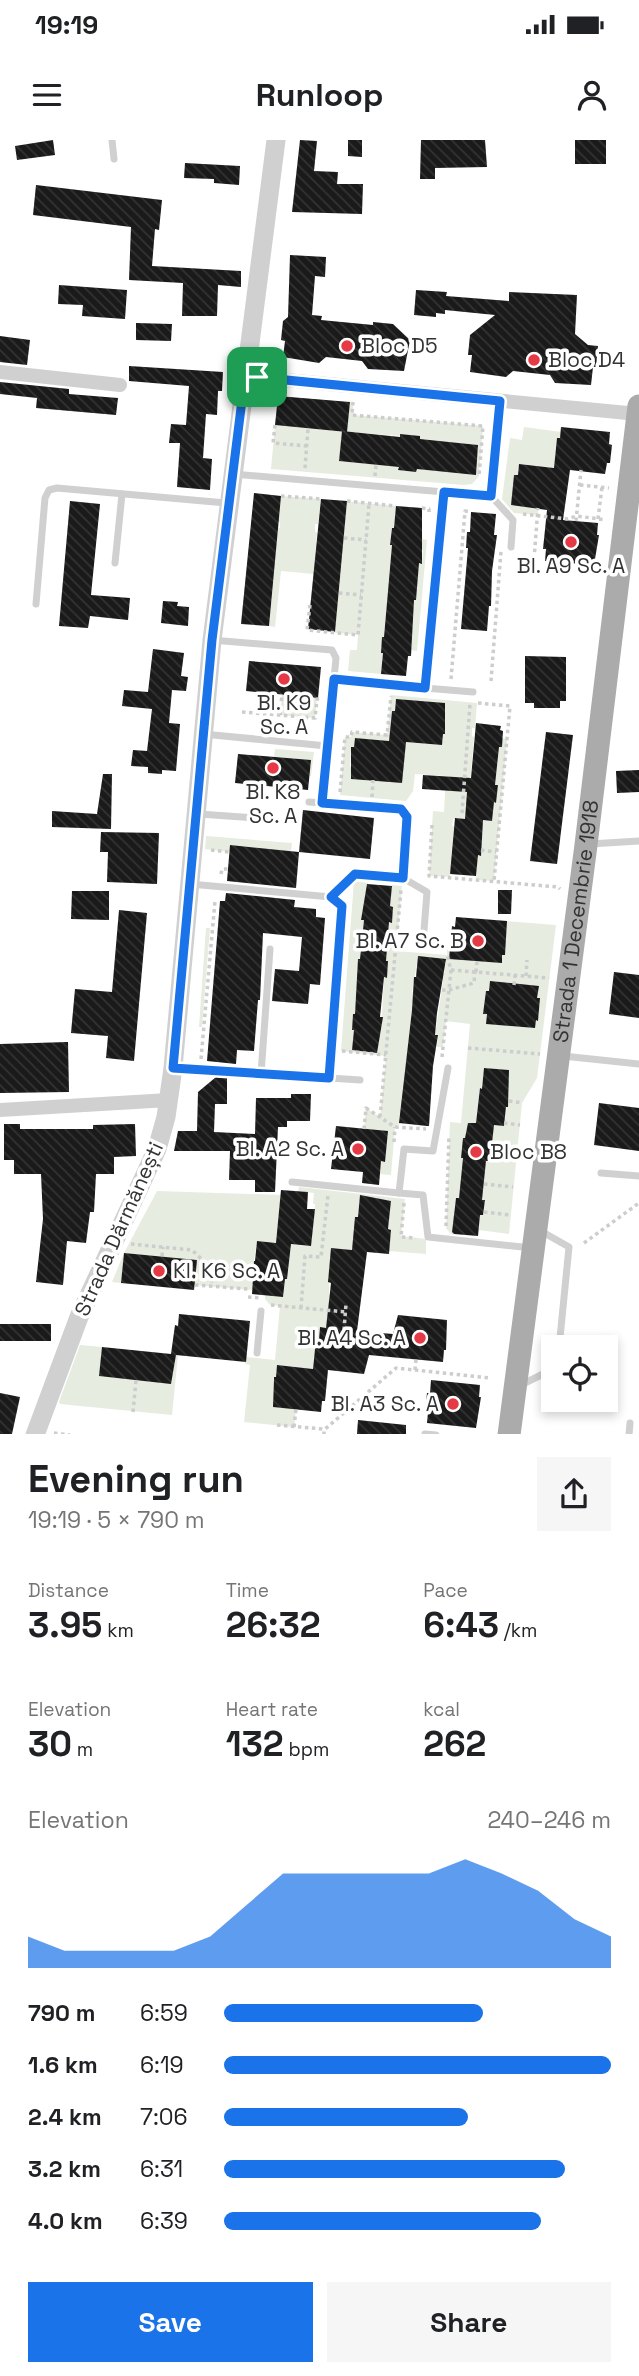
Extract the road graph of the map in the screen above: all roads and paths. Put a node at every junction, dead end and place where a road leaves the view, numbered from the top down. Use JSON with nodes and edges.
{"nodes":[{"id":1,"x":112,"y":140,"type":"edge"},
{"id":2,"x":276,"y":140,"type":"edge"},
{"id":3,"x":114,"y":159,"type":"dead end"},
{"id":4,"x":0,"y":372,"type":"edge"},
{"id":5,"x":245,"y":376,"type":"junction"},
{"id":6,"x":120,"y":385,"type":"dead end"},
{"id":7,"x":353,"y":401,"type":"dead end"},
{"id":8,"x":500,"y":401,"type":"junction"},
{"id":9,"x":638,"y":410,"type":"edge"},
{"id":10,"x":275,"y":425,"type":"dead end"},
{"id":11,"x":309,"y":428,"type":"dead end"},
{"id":12,"x":307,"y":446,"type":"junction"},
{"id":13,"x":636,"y":459,"type":"edge"},
{"id":14,"x":376,"y":465,"type":"dead end"},
{"id":15,"x":581,"y":470,"type":"dead end"},
{"id":16,"x":304,"y":472,"type":"dead end"},
{"id":17,"x":233,"y":474,"type":"junction"},
{"id":18,"x":479,"y":476,"type":"dead end"},
{"id":19,"x":375,"y":478,"type":"dead end"},
{"id":20,"x":580,"y":485,"type":"junction"},
{"id":21,"x":602,"y":487,"type":"junction"},
{"id":22,"x":611,"y":488,"type":"dead end"},
{"id":23,"x":444,"y":492,"type":"junction"},
{"id":24,"x":122,"y":494,"type":"junction"},
{"id":25,"x":281,"y":496,"type":"dead end"},
{"id":26,"x":491,"y":496,"type":"junction"},
{"id":27,"x":321,"y":499,"type":"dead end"},
{"id":28,"x":347,"y":502,"type":"dead end"},
{"id":29,"x":229,"y":503,"type":"junction"},
{"id":30,"x":369,"y":503,"type":"junction"},
{"id":31,"x":396,"y":506,"type":"dead end"},
{"id":32,"x":422,"y":508,"type":"dead end"},
{"id":33,"x":538,"y":508,"type":"dead end"},
{"id":34,"x":429,"y":509,"type":"dead end"},
{"id":35,"x":471,"y":512,"type":"dead end"},
{"id":36,"x":514,"y":513,"type":"dead end"},
{"id":37,"x":538,"y":515,"type":"junction"},
{"id":38,"x":576,"y":519,"type":"junction"},
{"id":39,"x":598,"y":519,"type":"junction"},
{"id":40,"x":608,"y":520,"type":"dead end"},
{"id":41,"x":344,"y":538,"type":"dead end"},
{"id":42,"x":366,"y":540,"type":"junction"},
{"id":43,"x":511,"y":547,"type":"dead end"},
{"id":44,"x":501,"y":552,"type":"dead end"},
{"id":45,"x":534,"y":559,"type":"dead end"},
{"id":46,"x":115,"y":563,"type":"dead end"},
{"id":47,"x":339,"y":593,"type":"dead end"},
{"id":48,"x":361,"y":595,"type":"junction"},
{"id":49,"x":36,"y":604,"type":"dead end"},
{"id":50,"x":310,"y":605,"type":"dead end"},
{"id":51,"x":212,"y":640,"type":"junction"},
{"id":52,"x":334,"y":679,"type":"junction"},
{"id":53,"x":451,"y":679,"type":"dead end"},
{"id":54,"x":492,"y":681,"type":"dead end"},
{"id":55,"x":425,"y":688,"type":"junction"},
{"id":56,"x":473,"y":692,"type":"dead end"},
{"id":57,"x":282,"y":694,"type":"dead end"},
{"id":58,"x":391,"y":695,"type":"dead end"},
{"id":59,"x":317,"y":698,"type":"dead end"},
{"id":60,"x":470,"y":702,"type":"dead end"},
{"id":61,"x":510,"y":706,"type":"dead end"},
{"id":62,"x":243,"y":712,"type":"dead end"},
{"id":63,"x":280,"y":715,"type":"junction"},
{"id":64,"x":203,"y":734,"type":"junction"},
{"id":65,"x":327,"y":746,"type":"junction"},
{"id":66,"x":340,"y":795,"type":"dead end"},
{"id":67,"x":309,"y":802,"type":"dead end"},
{"id":68,"x":322,"y":803,"type":"junction"},
{"id":69,"x":196,"y":813,"type":"junction"},
{"id":70,"x":462,"y":813,"type":"dead end"},
{"id":71,"x":271,"y":819,"type":"dead end"},
{"id":72,"x":432,"y":825,"type":"dead end"},
{"id":73,"x":639,"y":841,"type":"edge"},
{"id":74,"x":586,"y":845,"type":"junction"},
{"id":75,"x":205,"y":849,"type":"dead end"},
{"id":76,"x":481,"y":850,"type":"dead end"},
{"id":77,"x":229,"y":852,"type":"dead end"},
{"id":78,"x":496,"y":852,"type":"junction"},
{"id":79,"x":228,"y":869,"type":"dead end"},
{"id":80,"x":221,"y":878,"type":"dead end"},
{"id":81,"x":494,"y":881,"type":"junction"},
{"id":82,"x":402,"y":882,"type":"junction"},
{"id":83,"x":190,"y":884,"type":"junction"},
{"id":84,"x":561,"y":889,"type":"dead end"},
{"id":85,"x":331,"y":897,"type":"junction"},
{"id":86,"x":215,"y":901,"type":"dead end"},
{"id":87,"x":392,"y":918,"type":"dead end"},
{"id":88,"x":399,"y":918,"type":"junction"},
{"id":89,"x":423,"y":943,"type":"dead end"},
{"id":90,"x":270,"y":949,"type":"dead end"},
{"id":91,"x":447,"y":955,"type":"dead end"},
{"id":92,"x":527,"y":960,"type":"dead end"},
{"id":93,"x":477,"y":961,"type":"dead end"},
{"id":94,"x":451,"y":970,"type":"junction"},
{"id":95,"x":387,"y":972,"type":"dead end"},
{"id":96,"x":475,"y":972,"type":"junction"},
{"id":97,"x":393,"y":973,"type":"junction"},
{"id":98,"x":515,"y":975,"type":"junction"},
{"id":99,"x":526,"y":976,"type":"junction"},
{"id":100,"x":550,"y":979,"type":"dead end"},
{"id":101,"x":514,"y":985,"type":"dead end"},
{"id":102,"x":442,"y":990,"type":"dead end"},
{"id":103,"x":449,"y":990,"type":"junction"},
{"id":104,"x":382,"y":1028,"type":"dead end"},
{"id":105,"x":388,"y":1028,"type":"junction"},
{"id":106,"x":437,"y":1047,"type":"dead end"},
{"id":107,"x":443,"y":1047,"type":"junction"},
{"id":108,"x":468,"y":1048,"type":"dead end"},
{"id":109,"x":549,"y":1055,"type":"junction"},
{"id":110,"x":201,"y":1062,"type":"dead end"},
{"id":111,"x":639,"y":1064,"type":"edge"},
{"id":112,"x":173,"y":1068,"type":"junction"},
{"id":113,"x":444,"y":1068,"type":"joint"},
{"id":114,"x":261,"y":1073,"type":"junction"},
{"id":115,"x":329,"y":1078,"type":"junction"},
{"id":116,"x":360,"y":1080,"type":"dead end"},
{"id":117,"x":169,"y":1100,"type":"junction"},
{"id":118,"x":509,"y":1101,"type":"dead end"},
{"id":119,"x":522,"y":1102,"type":"dead end"},
{"id":120,"x":0,"y":1110,"type":"edge"},
{"id":121,"x":380,"y":1117,"type":"junction"},
{"id":122,"x":504,"y":1123,"type":"dead end"},
{"id":123,"x":520,"y":1125,"type":"dead end"},
{"id":124,"x":432,"y":1126,"type":"dead end"},
{"id":125,"x":364,"y":1129,"type":"dead end"},
{"id":126,"x":450,"y":1133,"type":"dead end"},
{"id":127,"x":491,"y":1158,"type":"dead end"},
{"id":128,"x":516,"y":1160,"type":"dead end"},
{"id":129,"x":601,"y":1173,"type":"dead end"},
{"id":130,"x":639,"y":1176,"type":"edge"},
{"id":131,"x":292,"y":1182,"type":"dead end"},
{"id":132,"x":484,"y":1184,"type":"dead end"},
{"id":133,"x":513,"y":1187,"type":"dead end"},
{"id":134,"x":329,"y":1190,"type":"dead end"},
{"id":135,"x":397,"y":1195,"type":"junction"},
{"id":136,"x":639,"y":1203,"type":"edge"},
{"id":137,"x":484,"y":1212,"type":"dead end"},
{"id":138,"x":510,"y":1215,"type":"dead end"},
{"id":139,"x":451,"y":1234,"type":"dead end"},
{"id":140,"x":418,"y":1238,"type":"dead end"},
{"id":141,"x":533,"y":1238,"type":"junction"},
{"id":142,"x":125,"y":1243,"type":"dead end"},
{"id":143,"x":584,"y":1243,"type":"dead end"},
{"id":144,"x":163,"y":1247,"type":"junction"},
{"id":145,"x":162,"y":1256,"type":"dead end"},
{"id":146,"x":195,"y":1285,"type":"dead end"},
{"id":147,"x":213,"y":1286,"type":"junction"},
{"id":148,"x":248,"y":1289,"type":"dead end"},
{"id":149,"x":248,"y":1297,"type":"dead end"},
{"id":150,"x":346,"y":1304,"type":"dead end"},
{"id":151,"x":301,"y":1308,"type":"junction"},
{"id":152,"x":261,"y":1311,"type":"dead end"},
{"id":153,"x":345,"y":1311,"type":"junction"},
{"id":154,"x":344,"y":1330,"type":"dead end"},
{"id":155,"x":560,"y":1335,"type":"edge"},
{"id":156,"x":257,"y":1353,"type":"dead end"},
{"id":157,"x":416,"y":1359,"type":"dead end"},
{"id":158,"x":415,"y":1370,"type":"junction"},
{"id":159,"x":456,"y":1374,"type":"junction"},
{"id":160,"x":541,"y":1375,"type":"edge"},
{"id":161,"x":490,"y":1378,"type":"dead end"},
{"id":162,"x":136,"y":1380,"type":"dead end"},
{"id":163,"x":455,"y":1384,"type":"dead end"},
{"id":164,"x":514,"y":1388,"type":"junction"},
{"id":165,"x":296,"y":1409,"type":"dead end"},
{"id":166,"x":133,"y":1412,"type":"dead end"},
{"id":167,"x":630,"y":1423,"type":"dead end"},
{"id":168,"x":277,"y":1425,"type":"dead end"},
{"id":169,"x":294,"y":1427,"type":"junction"},
{"id":170,"x":324,"y":1432,"type":"edge"},
{"id":171,"x":41,"y":1433,"type":"edge"},
{"id":172,"x":70,"y":1434,"type":"edge"},
{"id":173,"x":425,"y":1434,"type":"edge"},
{"id":174,"x":436,"y":1434,"type":"edge"},
{"id":175,"x":509,"y":1434,"type":"edge"},
{"id":176,"x":629,"y":1434,"type":"edge"}],
"edges":[{"from":1,"to":3,"type":"lane"},
{"from":2,"to":5,"type":"street","name":"Strada Dărmănești"},
{"from":4,"to":6,"type":"street"},
{"from":5,"to":8,"type":"street"},
{"from":5,"to":17,"type":"street","name":"Strada Dărmănești"},
{"from":7,"to":18,"type":"path"},
{"from":8,"to":9,"type":"street"},
{"from":8,"to":26,"type":"lane"},
{"from":9,"to":13,"type":"main road","name":"Strada 1 Decembrie 1918"},
{"from":10,"to":12,"type":"path"},
{"from":11,"to":12,"type":"path"},
{"from":12,"to":16,"type":"path"},
{"from":13,"to":74,"type":"main road","name":"Strada 1 Decembrie 1918"},
{"from":14,"to":19,"type":"path"},
{"from":15,"to":20,"type":"path"},
{"from":17,"to":23,"type":"lane"},
{"from":17,"to":29,"type":"street","name":"Strada Dărmănești"},
{"from":20,"to":21,"type":"path"},
{"from":20,"to":38,"type":"path"},
{"from":21,"to":22,"type":"path"},
{"from":21,"to":39,"type":"path"},
{"from":23,"to":26,"type":"lane"},
{"from":23,"to":55,"type":"lane"},
{"from":24,"to":29,"type":"lane"},
{"from":24,"to":46,"type":"lane"},
{"from":24,"to":49,"type":"lane"},
{"from":25,"to":27,"type":"path"},
{"from":26,"to":43,"type":"lane"},
{"from":28,"to":30,"type":"path"},
{"from":29,"to":51,"type":"street","name":"Strada Dărmănești"},
{"from":30,"to":31,"type":"path"},
{"from":30,"to":42,"type":"path"},
{"from":32,"to":34,"type":"path"},
{"from":33,"to":37,"type":"path"},
{"from":35,"to":53,"type":"path"},
{"from":36,"to":37,"type":"path"},
{"from":37,"to":38,"type":"path"},
{"from":37,"to":45,"type":"path"},
{"from":38,"to":39,"type":"path"},
{"from":39,"to":40,"type":"path"},
{"from":41,"to":42,"type":"path"},
{"from":42,"to":48,"type":"path"},
{"from":44,"to":54,"type":"path"},
{"from":47,"to":48,"type":"path"},
{"from":48,"to":50,"type":"path"},
{"from":51,"to":52,"type":"lane"},
{"from":51,"to":64,"type":"street","name":"Strada Dărmănești"},
{"from":52,"to":55,"type":"lane"},
{"from":52,"to":65,"type":"lane"},
{"from":55,"to":56,"type":"lane"},
{"from":57,"to":63,"type":"path"},
{"from":58,"to":66,"type":"path"},
{"from":59,"to":63,"type":"path"},
{"from":60,"to":70,"type":"path"},
{"from":61,"to":78,"type":"path"},
{"from":62,"to":63,"type":"path"},
{"from":64,"to":65,"type":"lane"},
{"from":64,"to":69,"type":"street","name":"Strada Dărmănești"},
{"from":65,"to":68,"type":"lane"},
{"from":67,"to":68,"type":"lane"},
{"from":68,"to":82,"type":"lane"},
{"from":69,"to":71,"type":"lane"},
{"from":69,"to":83,"type":"street","name":"Strada Dărmănești"},
{"from":72,"to":81,"type":"path"},
{"from":73,"to":74,"type":"lane"},
{"from":74,"to":109,"type":"main road","name":"Strada 1 Decembrie 1918"},
{"from":75,"to":77,"type":"path"},
{"from":76,"to":78,"type":"path"},
{"from":78,"to":81,"type":"path"},
{"from":79,"to":80,"type":"path"},
{"from":81,"to":84,"type":"path"},
{"from":82,"to":85,"type":"lane"},
{"from":82,"to":88,"type":"path"},
{"from":82,"to":89,"type":"lane"},
{"from":83,"to":85,"type":"lane"},
{"from":83,"to":112,"type":"street","name":"Strada Dărmănești"},
{"from":85,"to":115,"type":"lane"},
{"from":86,"to":110,"type":"path"},
{"from":87,"to":88,"type":"path"},
{"from":88,"to":97,"type":"path"},
{"from":90,"to":114,"type":"lane"},
{"from":91,"to":94,"type":"path"},
{"from":92,"to":99,"type":"path"},
{"from":93,"to":96,"type":"path"},
{"from":94,"to":96,"type":"path"},
{"from":94,"to":103,"type":"path"},
{"from":95,"to":97,"type":"path"},
{"from":96,"to":98,"type":"path"},
{"from":96,"to":103,"type":"path"},
{"from":97,"to":105,"type":"path"},
{"from":98,"to":99,"type":"path"},
{"from":98,"to":101,"type":"path"},
{"from":99,"to":100,"type":"path"},
{"from":102,"to":103,"type":"path"},
{"from":103,"to":107,"type":"path"},
{"from":104,"to":105,"type":"path"},
{"from":105,"to":121,"type":"path"},
{"from":106,"to":107,"type":"path"},
{"from":107,"to":113,"type":"path"},
{"from":108,"to":109,"type":"path"},
{"from":109,"to":111,"type":"lane"},
{"from":109,"to":141,"type":"main road","name":"Strada 1 Decembrie 1918"},
{"from":112,"to":114,"type":"lane"},
{"from":112,"to":117,"type":"street","name":"Strada Dărmănești"},
{"from":113,"to":135,"type":"lane"},
{"from":114,"to":115,"type":"lane"},
{"from":115,"to":116,"type":"lane"},
{"from":117,"to":120,"type":"street"},
{"from":117,"to":171,"type":"street","name":"Strada Dărmănești"},
{"from":118,"to":119,"type":"path"},
{"from":121,"to":124,"type":"path"},
{"from":121,"to":125,"type":"path"},
{"from":122,"to":123,"type":"path"},
{"from":126,"to":139,"type":"path"},
{"from":127,"to":128,"type":"path"},
{"from":129,"to":130,"type":"lane"},
{"from":131,"to":135,"type":"lane"},
{"from":132,"to":133,"type":"path"},
{"from":134,"to":151,"type":"path"},
{"from":135,"to":140,"type":"path"},
{"from":135,"to":141,"type":"lane"},
{"from":136,"to":143,"type":"path"},
{"from":137,"to":138,"type":"path"},
{"from":141,"to":155,"type":"lane"},
{"from":141,"to":164,"type":"main road","name":"Strada 1 Decembrie 1918"},
{"from":142,"to":144,"type":"path"},
{"from":144,"to":145,"type":"path"},
{"from":144,"to":147,"type":"path"},
{"from":146,"to":147,"type":"path"},
{"from":147,"to":148,"type":"path"},
{"from":149,"to":151,"type":"path"},
{"from":150,"to":153,"type":"path"},
{"from":151,"to":153,"type":"path"},
{"from":152,"to":156,"type":"lane"},
{"from":153,"to":154,"type":"path"},
{"from":157,"to":158,"type":"path"},
{"from":158,"to":159,"type":"path"},
{"from":158,"to":170,"type":"path"},
{"from":159,"to":161,"type":"path"},
{"from":159,"to":163,"type":"path"},
{"from":160,"to":164,"type":"lane"},
{"from":162,"to":166,"type":"path"},
{"from":164,"to":175,"type":"main road","name":"Strada 1 Decembrie 1918"},
{"from":165,"to":169,"type":"path"},
{"from":167,"to":176,"type":"lane"},
{"from":168,"to":169,"type":"path"},
{"from":169,"to":170,"type":"path"},
{"from":171,"to":172,"type":"path"},
{"from":173,"to":174,"type":"lane"}]}
